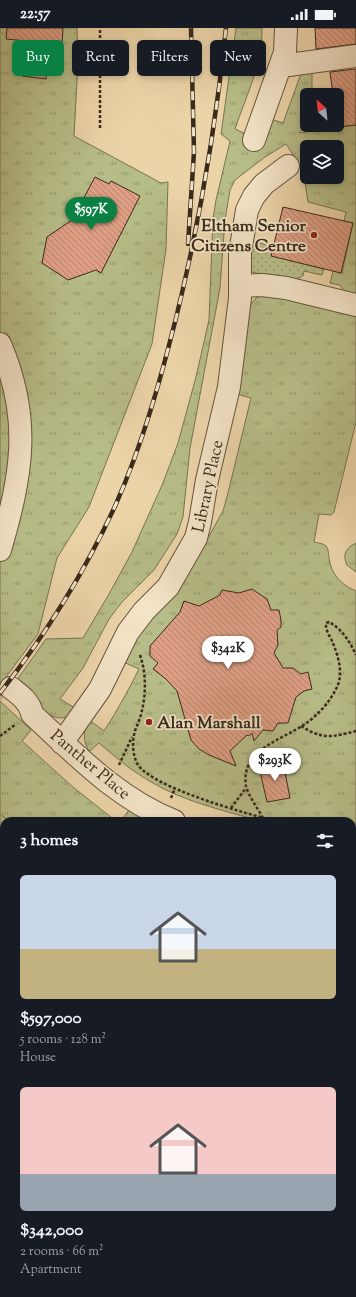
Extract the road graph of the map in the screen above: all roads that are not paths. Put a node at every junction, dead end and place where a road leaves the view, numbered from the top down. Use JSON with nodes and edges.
{"nodes":[{"id":1,"x":286,"y":28,"type":"edge"},
{"id":2,"x":356,"y":56,"type":"edge"},
{"id":3,"x":281,"y":66,"type":"junction"},
{"id":4,"x":254,"y":140,"type":"dead end"},
{"id":5,"x":288,"y":166,"type":"dead end"},
{"id":6,"x":240,"y":286,"type":"junction"},
{"id":7,"x":356,"y":305,"type":"edge"},
{"id":8,"x":0,"y":344,"type":"edge"},
{"id":9,"x":0,"y":550,"type":"edge"},
{"id":10,"x":4,"y":686,"type":"edge"},
{"id":11,"x":62,"y":743,"type":"junction"},
{"id":12,"x":165,"y":817,"type":"edge"}],
"edges":[{"from":1,"to":3,"type":"lane"},
{"from":2,"to":3,"type":"lane"},
{"from":3,"to":4,"type":"lane"},
{"from":5,"to":6,"type":"lane","name":"Library Place"},
{"from":6,"to":7,"type":"lane"},
{"from":6,"to":11,"type":"lane","name":"Library Place"},
{"from":8,"to":9,"type":"lane"},
{"from":10,"to":11,"type":"lane","name":"Panther Place"},
{"from":11,"to":12,"type":"lane","name":"Panther Place"}]}
